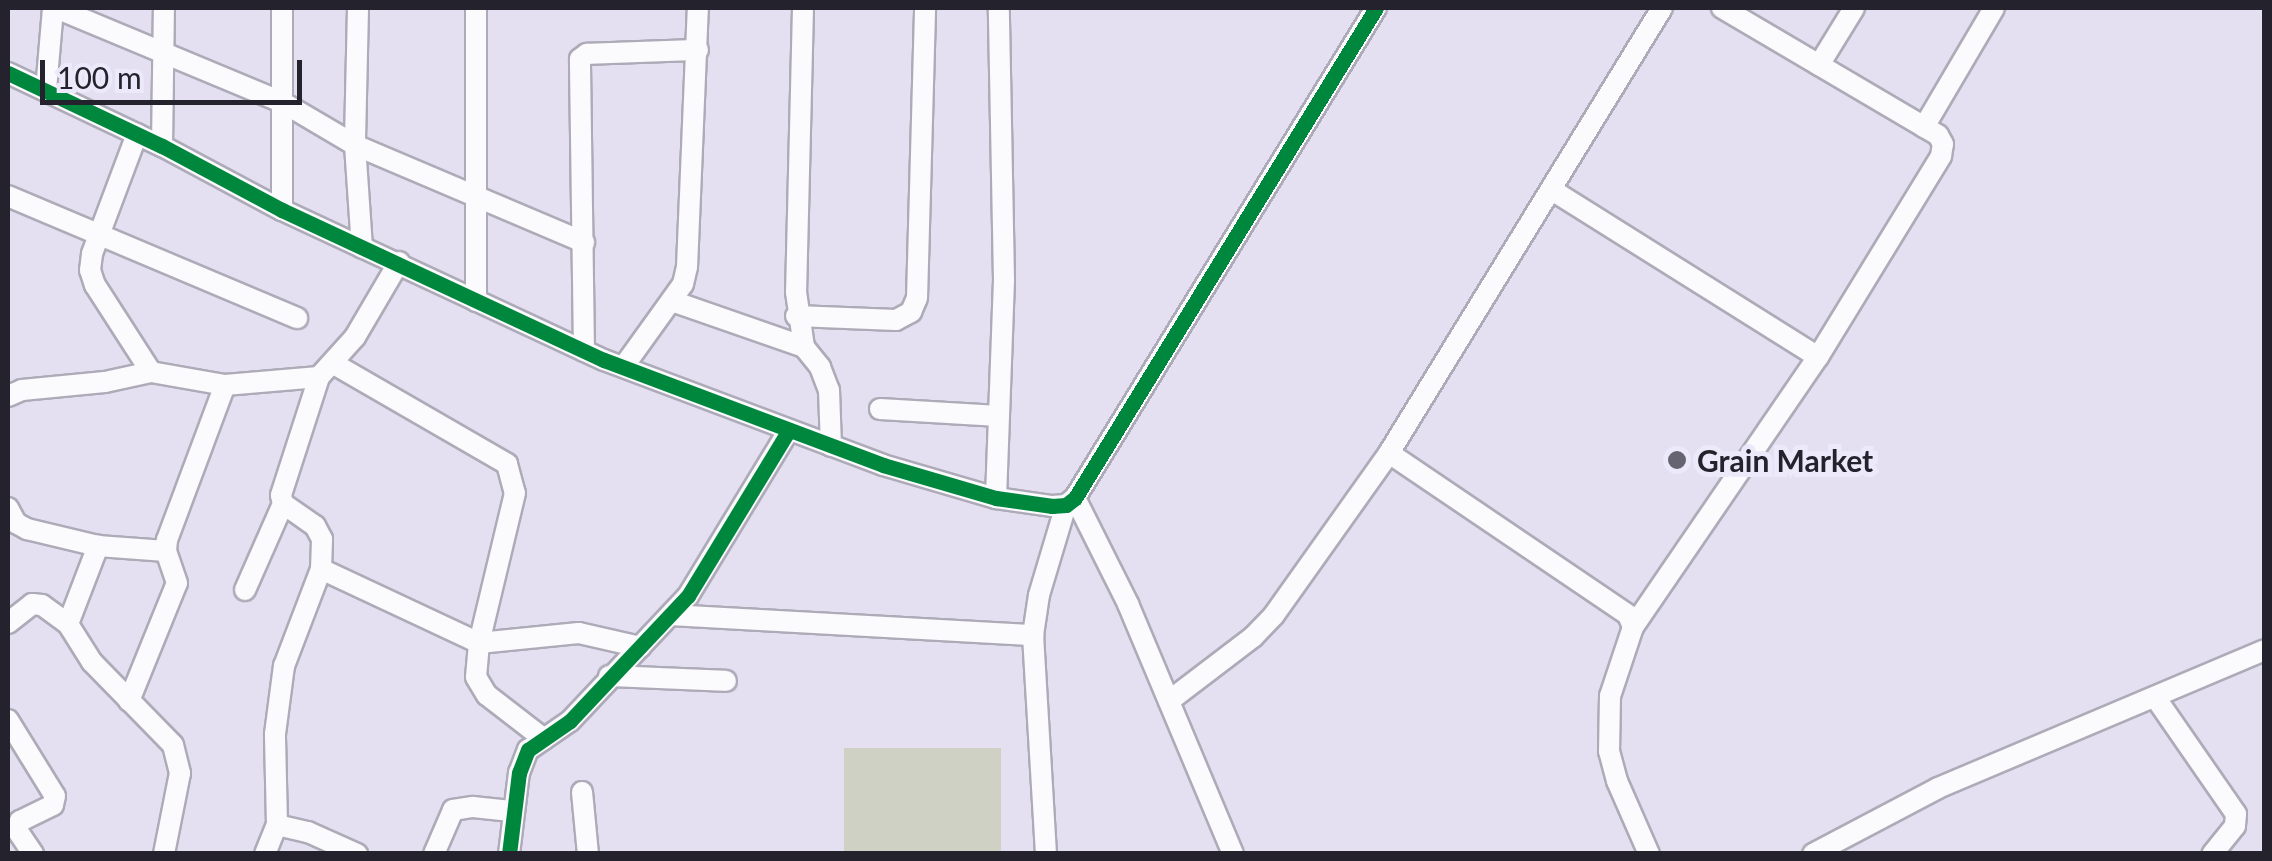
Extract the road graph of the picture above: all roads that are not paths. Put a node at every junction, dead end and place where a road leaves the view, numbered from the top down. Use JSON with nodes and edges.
{"nodes":[{"id":1,"x":54,"y":8,"type":"edge"},
{"id":2,"x":164,"y":8,"type":"edge"},
{"id":3,"x":282,"y":8,"type":"edge"},
{"id":4,"x":358,"y":8,"type":"edge"},
{"id":5,"x":476,"y":8,"type":"edge"},
{"id":6,"x":698,"y":8,"type":"edge"},
{"id":7,"x":804,"y":8,"type":"edge"},
{"id":8,"x":925,"y":8,"type":"edge"},
{"id":9,"x":999,"y":8,"type":"edge"},
{"id":10,"x":1376,"y":8,"type":"edge"},
{"id":11,"x":1662,"y":8,"type":"edge"},
{"id":12,"x":1722,"y":8,"type":"edge"},
{"id":13,"x":1854,"y":8,"type":"edge"},
{"id":14,"x":1994,"y":8,"type":"edge"},
{"id":15,"x":698,"y":50,"type":"junction"},
{"id":16,"x":163,"y":52,"type":"junction"},
{"id":17,"x":1818,"y":65,"type":"junction"},
{"id":18,"x":8,"y":73,"type":"edge"},
{"id":19,"x":46,"y":90,"type":"junction"},
{"id":20,"x":282,"y":102,"type":"junction"},
{"id":21,"x":1924,"y":127,"type":"junction"},
{"id":22,"x":137,"y":134,"type":"junction"},
{"id":23,"x":355,"y":145,"type":"junction"},
{"id":24,"x":162,"y":146,"type":"junction"},
{"id":25,"x":1552,"y":190,"type":"junction"},
{"id":26,"x":476,"y":194,"type":"junction"},
{"id":27,"x":8,"y":196,"type":"edge"},
{"id":28,"x":282,"y":210,"type":"junction"},
{"id":29,"x":101,"y":234,"type":"junction"},
{"id":30,"x":584,"y":242,"type":"junction"},
{"id":31,"x":362,"y":248,"type":"junction"},
{"id":32,"x":399,"y":262,"type":"junction"},
{"id":33,"x":672,"y":300,"type":"junction"},
{"id":34,"x":476,"y":301,"type":"junction"},
{"id":35,"x":796,"y":316,"type":"junction"},
{"id":36,"x":297,"y":318,"type":"dead end"},
{"id":37,"x":804,"y":347,"type":"junction"},
{"id":38,"x":584,"y":351,"type":"junction"},
{"id":39,"x":1818,"y":357,"type":"junction"},
{"id":40,"x":624,"y":366,"type":"junction"},
{"id":41,"x":327,"y":370,"type":"junction"},
{"id":42,"x":151,"y":372,"type":"junction"},
{"id":43,"x":225,"y":385,"type":"junction"},
{"id":44,"x":8,"y":395,"type":"edge"},
{"id":45,"x":880,"y":409,"type":"dead end"},
{"id":46,"x":999,"y":416,"type":"junction"},
{"id":47,"x":789,"y":430,"type":"junction"},
{"id":48,"x":831,"y":446,"type":"junction"},
{"id":49,"x":1389,"y":453,"type":"junction"},
{"id":50,"x":996,"y":498,"type":"junction"},
{"id":51,"x":1070,"y":502,"type":"junction"},
{"id":52,"x":283,"y":504,"type":"junction"},
{"id":53,"x":10,"y":521,"type":"edge"},
{"id":54,"x":98,"y":546,"type":"junction"},
{"id":55,"x":166,"y":551,"type":"junction"},
{"id":56,"x":321,"y":569,"type":"junction"},
{"id":57,"x":245,"y":590,"type":"dead end"},
{"id":58,"x":671,"y":615,"type":"junction"},
{"id":59,"x":8,"y":623,"type":"edge"},
{"id":60,"x":68,"y":624,"type":"junction"},
{"id":61,"x":1633,"y":627,"type":"junction"},
{"id":62,"x":1033,"y":634,"type":"junction"},
{"id":63,"x":478,"y":643,"type":"junction"},
{"id":64,"x":640,"y":648,"type":"junction"},
{"id":65,"x":2264,"y":650,"type":"edge"},
{"id":66,"x":609,"y":676,"type":"junction"},
{"id":67,"x":726,"y":681,"type":"dead end"},
{"id":68,"x":2155,"y":698,"type":"junction"},
{"id":69,"x":1168,"y":700,"type":"junction"},
{"id":70,"x":130,"y":701,"type":"junction"},
{"id":71,"x":8,"y":720,"type":"edge"},
{"id":72,"x":544,"y":739,"type":"junction"},
{"id":73,"x":582,"y":792,"type":"dead end"},
{"id":74,"x":512,"y":811,"type":"junction"},
{"id":75,"x":277,"y":825,"type":"junction"},
{"id":76,"x":33,"y":854,"type":"edge"},
{"id":77,"x":164,"y":854,"type":"edge"},
{"id":78,"x":265,"y":854,"type":"edge"},
{"id":79,"x":357,"y":854,"type":"edge"},
{"id":80,"x":434,"y":854,"type":"edge"},
{"id":81,"x":509,"y":854,"type":"edge"},
{"id":82,"x":588,"y":854,"type":"edge"},
{"id":83,"x":1046,"y":854,"type":"edge"},
{"id":84,"x":1234,"y":854,"type":"edge"},
{"id":85,"x":1649,"y":854,"type":"edge"},
{"id":86,"x":1812,"y":854,"type":"edge"},
{"id":87,"x":2212,"y":854,"type":"edge"}],
"edges":[{"from":1,"to":16,"type":"street"},
{"from":1,"to":19,"type":"street"},
{"from":2,"to":16,"type":"street"},
{"from":3,"to":20,"type":"street"},
{"from":4,"to":23,"type":"street"},
{"from":5,"to":26,"type":"street"},
{"from":6,"to":15,"type":"street"},
{"from":7,"to":35,"type":"street"},
{"from":8,"to":35,"type":"street"},
{"from":9,"to":46,"type":"street"},
{"from":10,"to":51,"type":"street"},
{"from":11,"to":25,"type":"street"},
{"from":12,"to":17,"type":"street"},
{"from":13,"to":17,"type":"street"},
{"from":14,"to":21,"type":"street"},
{"from":15,"to":30,"type":"street"},
{"from":15,"to":33,"type":"street"},
{"from":16,"to":20,"type":"street"},
{"from":16,"to":24,"type":"street"},
{"from":17,"to":21,"type":"street"},
{"from":18,"to":19,"type":"street"},
{"from":19,"to":22,"type":"street"},
{"from":20,"to":23,"type":"street"},
{"from":20,"to":28,"type":"street"},
{"from":21,"to":39,"type":"street"},
{"from":22,"to":24,"type":"street"},
{"from":22,"to":29,"type":"street"},
{"from":23,"to":26,"type":"street"},
{"from":23,"to":31,"type":"street"},
{"from":24,"to":28,"type":"street"},
{"from":25,"to":39,"type":"street"},
{"from":25,"to":49,"type":"street"},
{"from":26,"to":30,"type":"street"},
{"from":26,"to":34,"type":"street"},
{"from":27,"to":29,"type":"street"},
{"from":28,"to":31,"type":"street"},
{"from":29,"to":36,"type":"street"},
{"from":29,"to":42,"type":"street"},
{"from":30,"to":38,"type":"street"},
{"from":31,"to":32,"type":"street"},
{"from":32,"to":34,"type":"street"},
{"from":32,"to":41,"type":"street"},
{"from":33,"to":37,"type":"street"},
{"from":33,"to":40,"type":"street"},
{"from":34,"to":38,"type":"street"},
{"from":35,"to":37,"type":"street"},
{"from":37,"to":48,"type":"street"},
{"from":38,"to":40,"type":"street"},
{"from":39,"to":61,"type":"street"},
{"from":40,"to":47,"type":"street"},
{"from":41,"to":43,"type":"street"},
{"from":41,"to":52,"type":"street"},
{"from":41,"to":63,"type":"street"},
{"from":42,"to":43,"type":"street"},
{"from":42,"to":44,"type":"street"},
{"from":43,"to":55,"type":"street"},
{"from":45,"to":46,"type":"street"},
{"from":46,"to":50,"type":"street"},
{"from":47,"to":48,"type":"street"},
{"from":47,"to":58,"type":"street"},
{"from":48,"to":50,"type":"street"},
{"from":49,"to":61,"type":"street"},
{"from":49,"to":69,"type":"street"},
{"from":50,"to":51,"type":"street"},
{"from":51,"to":62,"type":"street"},
{"from":51,"to":69,"type":"street"},
{"from":52,"to":56,"type":"street"},
{"from":52,"to":57,"type":"street"},
{"from":53,"to":54,"type":"street"},
{"from":54,"to":55,"type":"street"},
{"from":54,"to":60,"type":"street"},
{"from":55,"to":70,"type":"street"},
{"from":56,"to":63,"type":"street"},
{"from":56,"to":75,"type":"street"},
{"from":58,"to":62,"type":"street"},
{"from":58,"to":64,"type":"street"},
{"from":59,"to":60,"type":"street"},
{"from":60,"to":70,"type":"street"},
{"from":61,"to":85,"type":"street"},
{"from":62,"to":83,"type":"street"},
{"from":63,"to":64,"type":"street"},
{"from":63,"to":72,"type":"street"},
{"from":64,"to":66,"type":"street"},
{"from":65,"to":68,"type":"street"},
{"from":66,"to":67,"type":"street"},
{"from":66,"to":72,"type":"street"},
{"from":68,"to":86,"type":"street"},
{"from":68,"to":87,"type":"street"},
{"from":69,"to":84,"type":"street"},
{"from":70,"to":77,"type":"street"},
{"from":71,"to":76,"type":"street"},
{"from":72,"to":74,"type":"street"},
{"from":73,"to":82,"type":"street"},
{"from":74,"to":80,"type":"street"},
{"from":74,"to":81,"type":"street"},
{"from":75,"to":78,"type":"street"},
{"from":75,"to":79,"type":"street"}]}
